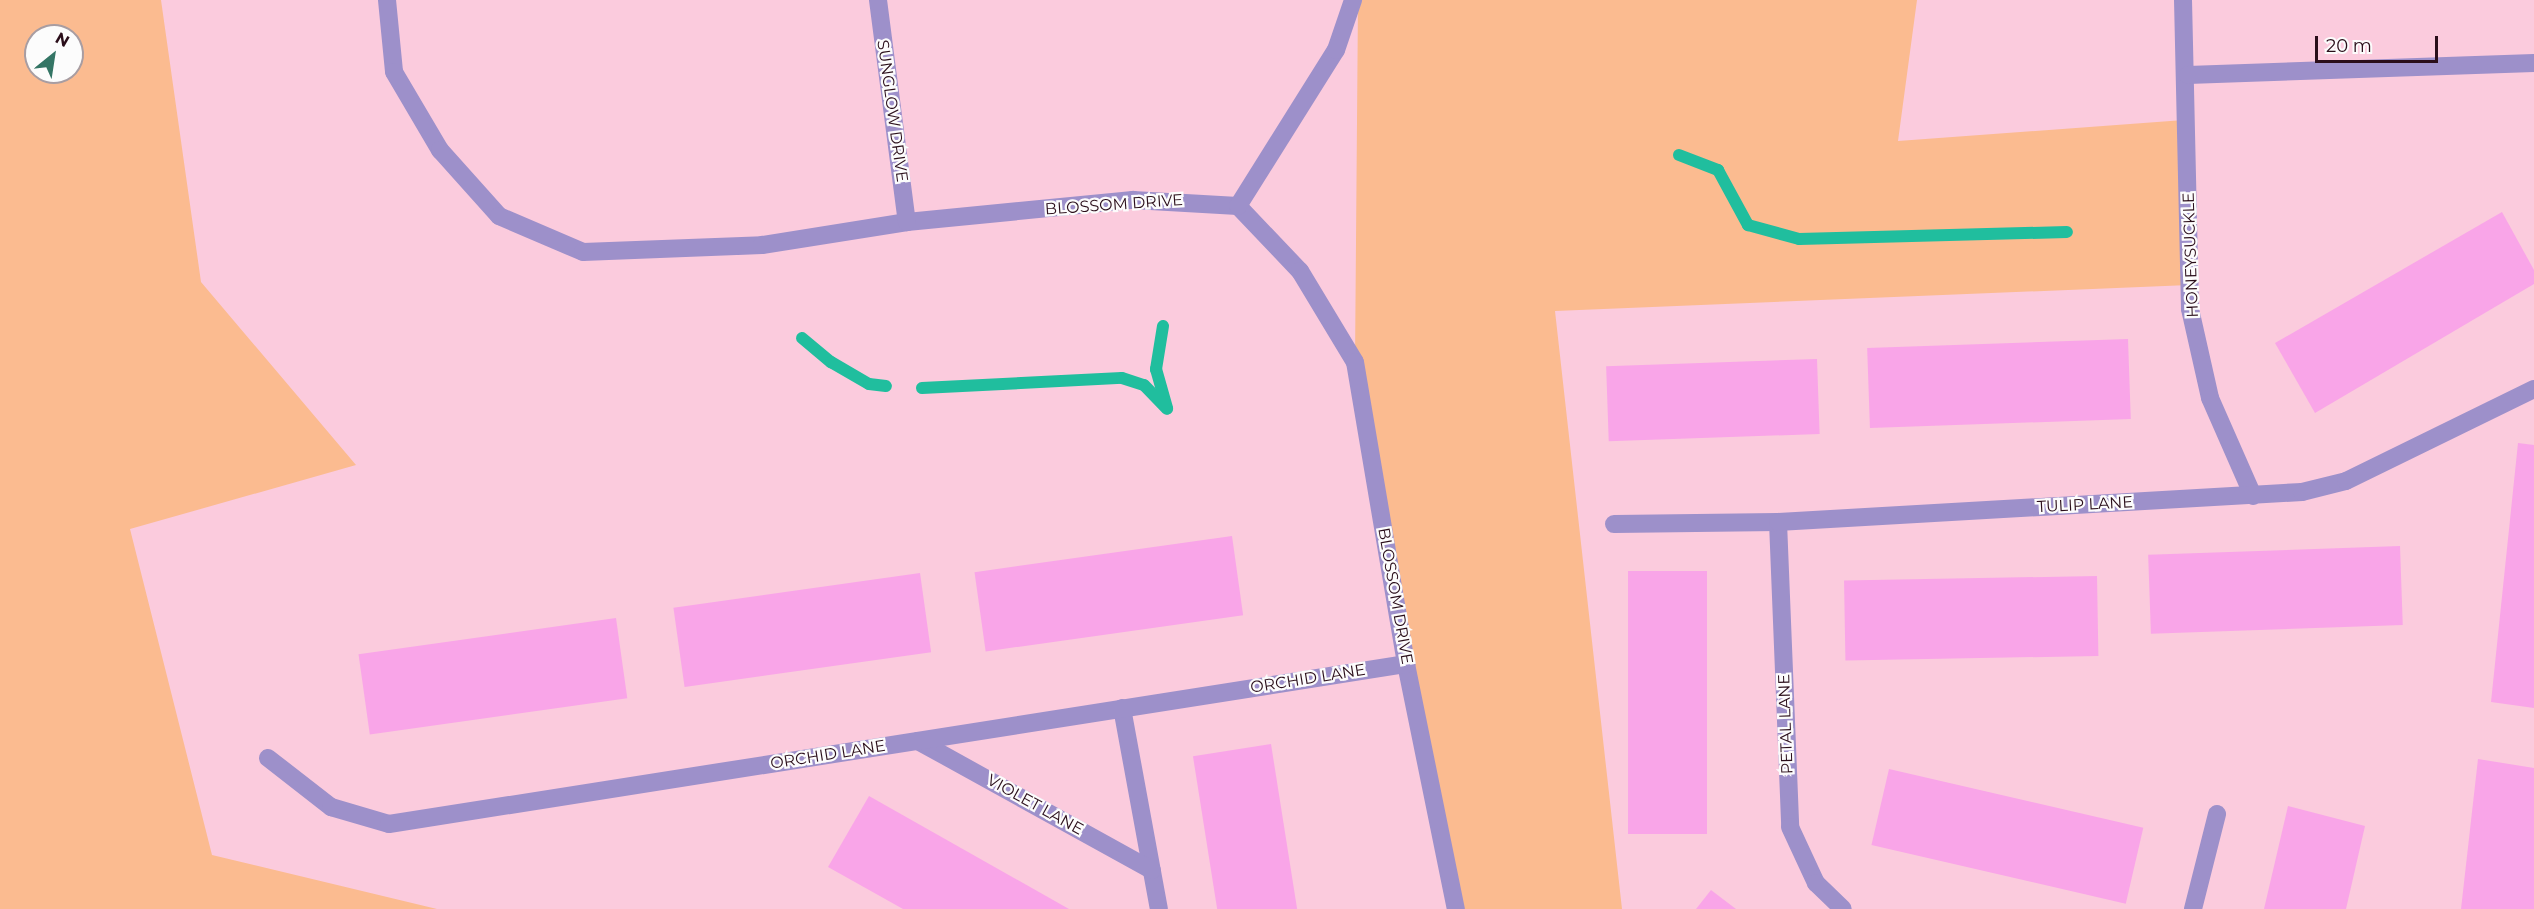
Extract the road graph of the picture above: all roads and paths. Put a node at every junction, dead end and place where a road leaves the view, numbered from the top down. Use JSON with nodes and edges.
{"nodes":[{"id":1,"x":387,"y":0,"type":"edge"},
{"id":2,"x":878,"y":0,"type":"edge"},
{"id":3,"x":1353,"y":0,"type":"edge"},
{"id":4,"x":2183,"y":0,"type":"edge"},
{"id":5,"x":2534,"y":63,"type":"edge"},
{"id":6,"x":2188,"y":75,"type":"junction"},
{"id":7,"x":1238,"y":206,"type":"junction"},
{"id":8,"x":908,"y":222,"type":"junction"},
{"id":9,"x":2534,"y":389,"type":"edge"},
{"id":10,"x":2253,"y":496,"type":"junction"},
{"id":11,"x":1778,"y":522,"type":"junction"},
{"id":12,"x":1614,"y":524,"type":"dead end"},
{"id":13,"x":1406,"y":664,"type":"junction"},
{"id":14,"x":1122,"y":708,"type":"junction"},
{"id":15,"x":918,"y":741,"type":"junction"},
{"id":16,"x":268,"y":758,"type":"dead end"},
{"id":17,"x":2217,"y":814,"type":"dead end"},
{"id":18,"x":1152,"y":870,"type":"junction"},
{"id":19,"x":1159,"y":909,"type":"edge"},
{"id":20,"x":1456,"y":909,"type":"edge"},
{"id":21,"x":1843,"y":909,"type":"edge"},
{"id":22,"x":2193,"y":909,"type":"edge"}],
"edges":[{"from":1,"to":8,"type":"street","name":"BLOSSOM DRIVE"},
{"from":2,"to":8,"type":"street","name":"SUNGLOW DRIVE"},
{"from":3,"to":7,"type":"street"},
{"from":4,"to":6,"type":"street","name":"HONEYSUCKLE"},
{"from":5,"to":6,"type":"street"},
{"from":6,"to":10,"type":"street","name":"HONEYSUCKLE"},
{"from":7,"to":8,"type":"street","name":"BLOSSOM DRIVE"},
{"from":7,"to":13,"type":"street","name":"BLOSSOM DRIVE"},
{"from":9,"to":10,"type":"street","name":"TULIP LANE"},
{"from":10,"to":11,"type":"street","name":"TULIP LANE"},
{"from":11,"to":12,"type":"street","name":"TULIP LANE"},
{"from":11,"to":21,"type":"street","name":"PETAL LANE"},
{"from":13,"to":14,"type":"street","name":"ORCHID LANE"},
{"from":13,"to":20,"type":"street","name":"BLOSSOM DRIVE"},
{"from":14,"to":15,"type":"street","name":"ORCHID LANE"},
{"from":14,"to":18,"type":"street"},
{"from":15,"to":16,"type":"street","name":"ORCHID LANE"},
{"from":15,"to":18,"type":"street","name":"VIOLET LANE"},
{"from":17,"to":22,"type":"street"},
{"from":18,"to":19,"type":"street"}]}
